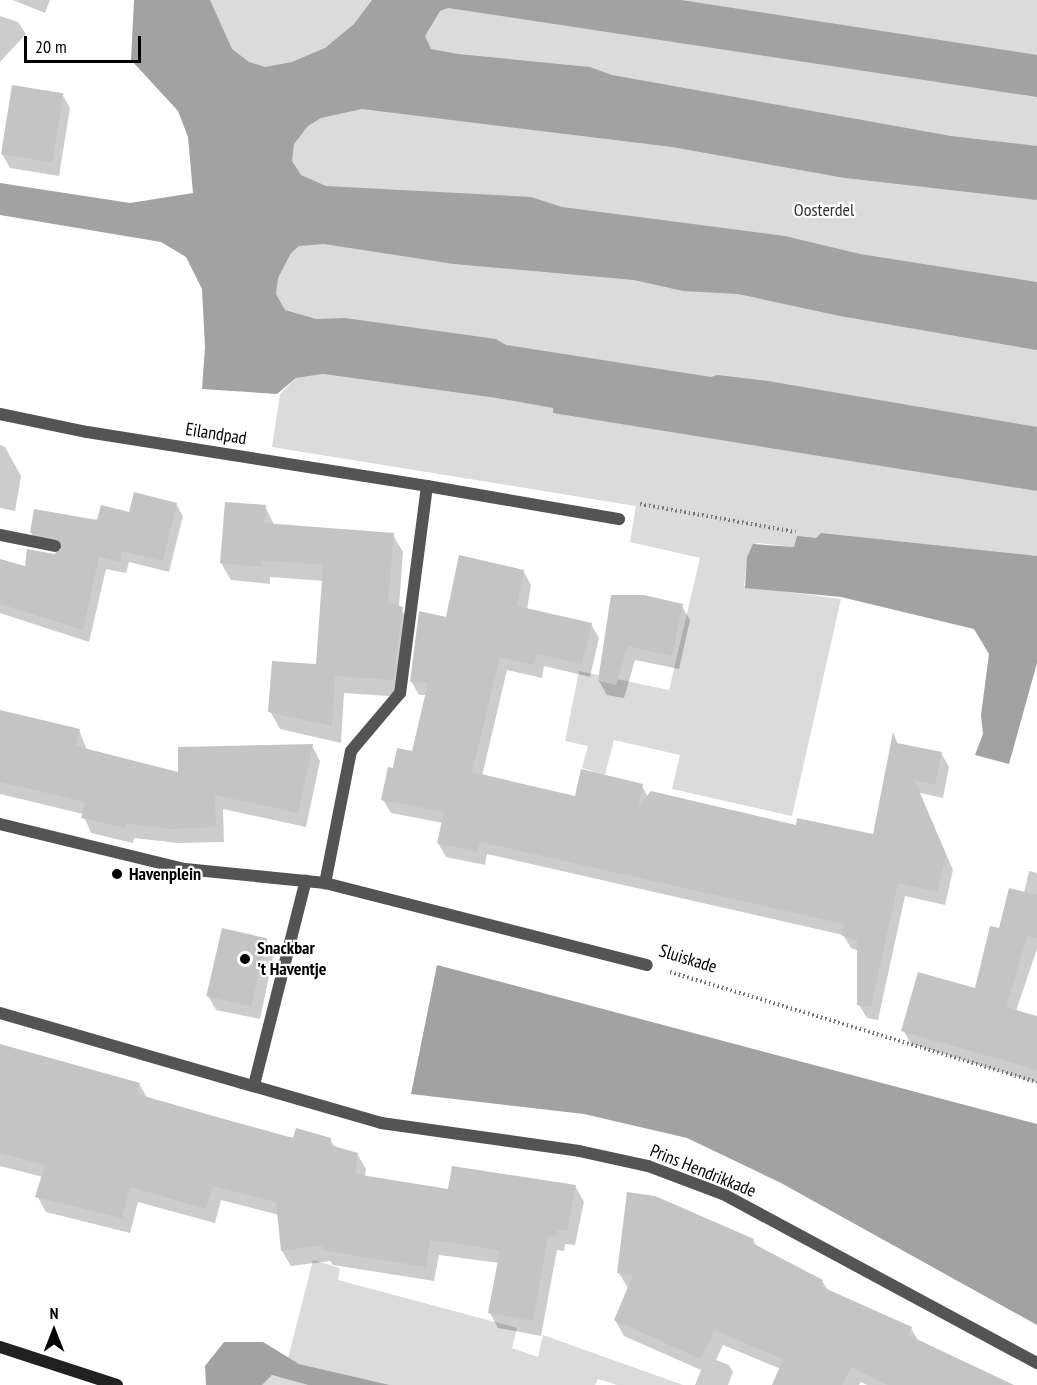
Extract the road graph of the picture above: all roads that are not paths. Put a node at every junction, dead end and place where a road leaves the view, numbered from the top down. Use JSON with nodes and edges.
{"nodes":[{"id":1,"x":0,"y":414,"type":"edge"},
{"id":2,"x":427,"y":486,"type":"junction"},
{"id":3,"x":619,"y":519,"type":"road end"},
{"id":4,"x":0,"y":535,"type":"edge"},
{"id":5,"x":55,"y":546,"type":"dead end"},
{"id":6,"x":0,"y":824,"type":"edge"},
{"id":7,"x":306,"y":880,"type":"junction"},
{"id":8,"x":326,"y":883,"type":"junction"},
{"id":9,"x":647,"y":965,"type":"road end"},
{"id":10,"x":0,"y":1013,"type":"edge"},
{"id":11,"x":255,"y":1085,"type":"junction"},
{"id":12,"x":0,"y":1347,"type":"edge"},
{"id":13,"x":1037,"y":1363,"type":"edge"},
{"id":14,"x":117,"y":1385,"type":"edge"}],
"edges":[{"from":1,"to":2,"type":"street","name":"Eilandpad"},
{"from":2,"to":3,"type":"street","name":"Eilandpad"},
{"from":2,"to":8,"type":"street"},
{"from":4,"to":5,"type":"street"},
{"from":6,"to":7,"type":"street"},
{"from":7,"to":8,"type":"street"},
{"from":7,"to":11,"type":"street"},
{"from":8,"to":9,"type":"street","name":"Sluiskade"},
{"from":10,"to":11,"type":"street"},
{"from":11,"to":13,"type":"street","name":"Prins Hendrikkade"},
{"from":12,"to":14,"type":"street"}]}
